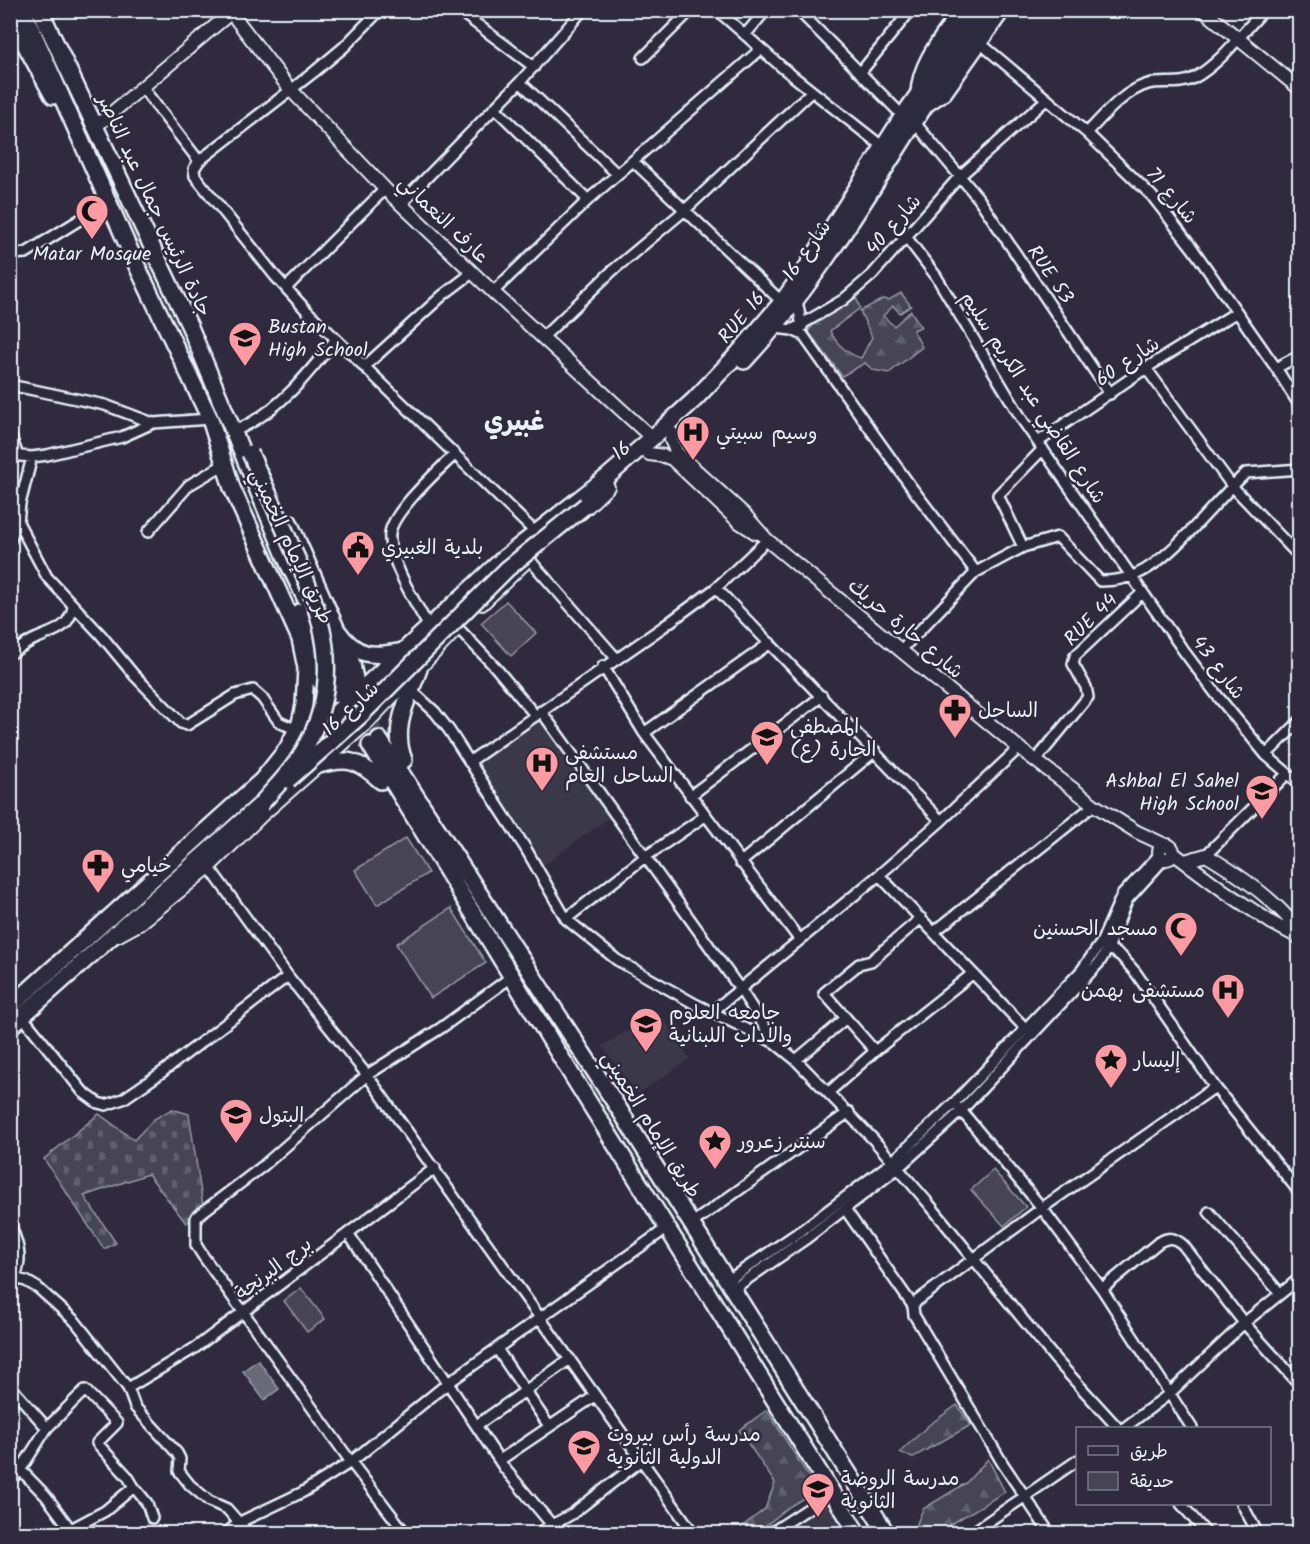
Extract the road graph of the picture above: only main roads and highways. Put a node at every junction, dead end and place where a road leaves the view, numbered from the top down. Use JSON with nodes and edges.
{"nodes":[{"id":1,"x":24,"y":10,"type":"edge"},
{"id":2,"x":40,"y":10,"type":"edge"},
{"id":3,"x":50,"y":10,"type":"edge"},
{"id":4,"x":962,"y":10,"type":"edge"},
{"id":5,"x":977,"y":10,"type":"edge"},
{"id":6,"x":991,"y":10,"type":"edge"},
{"id":7,"x":1002,"y":10,"type":"edge"},
{"id":8,"x":10,"y":16,"type":"edge"},
{"id":9,"x":955,"y":53,"type":"junction"},
{"id":10,"x":922,"y":99,"type":"junction"},
{"id":11,"x":86,"y":106,"type":"junction"},
{"id":12,"x":909,"y":120,"type":"junction"},
{"id":13,"x":81,"y":137,"type":"junction"},
{"id":14,"x":789,"y":301,"type":"junction"},
{"id":15,"x":225,"y":415,"type":"junction"},
{"id":16,"x":210,"y":421,"type":"junction"},
{"id":17,"x":245,"y":441,"type":"junction"},
{"id":18,"x":653,"y":445,"type":"junction"},
{"id":19,"x":586,"y":505,"type":"joint"},
{"id":20,"x":449,"y":608,"type":"junction"},
{"id":21,"x":462,"y":624,"type":"road end"},
{"id":22,"x":296,"y":627,"type":"junction"},
{"id":23,"x":337,"y":630,"type":"junction"},
{"id":24,"x":404,"y":651,"type":"junction"},
{"id":25,"x":419,"y":669,"type":"road end"},
{"id":26,"x":404,"y":760,"type":"junction"},
{"id":27,"x":319,"y":765,"type":"road end"},
{"id":28,"x":263,"y":779,"type":"junction"},
{"id":29,"x":381,"y":781,"type":"junction"},
{"id":30,"x":261,"y":804,"type":"junction"},
{"id":31,"x":519,"y":954,"type":"junction"},
{"id":32,"x":525,"y":997,"type":"junction"},
{"id":33,"x":14,"y":1017,"type":"edge"},
{"id":34,"x":619,"y":1109,"type":"junction"},
{"id":35,"x":600,"y":1119,"type":"junction"},
{"id":36,"x":829,"y":1442,"type":"junction"},
{"id":37,"x":808,"y":1455,"type":"junction"},
{"id":38,"x":858,"y":1533,"type":"edge"},
{"id":39,"x":887,"y":1533,"type":"edge"}],
"edges":[{"from":1,"to":13,"type":"main road","name":"جادة الرئيس جمال عبد الناصر"},
{"from":2,"to":11,"type":"main road","name":"جادة الرئيس جمال عبد الناصر"},
{"from":3,"to":11,"type":"main road"},
{"from":4,"to":10,"type":"main road"},
{"from":5,"to":9,"type":"main road"},
{"from":6,"to":9,"type":"main road"},
{"from":7,"to":10,"type":"main road"},
{"from":8,"to":13,"type":"main road"},
{"from":9,"to":10,"type":"main road"},
{"from":10,"to":12,"type":"main road"},
{"from":11,"to":15,"type":"main road","name":"جادة الرئيس جمال عبد الناصر"},
{"from":12,"to":14,"type":"main road","name":"RUE 16"},
{"from":12,"to":14,"type":"main road","name":"شارع 16"},
{"from":13,"to":16,"type":"main road","name":"جادة الرئيس جمال عبد الناصر"},
{"from":14,"to":18,"type":"main road","name":"RUE 16"},
{"from":14,"to":18,"type":"main road","name":"شارع 16"},
{"from":15,"to":16,"type":"main road","name":"طريق الإمام الخميني"},
{"from":15,"to":17,"type":"main road"},
{"from":16,"to":22,"type":"main road"},
{"from":17,"to":23,"type":"main road"},
{"from":17,"to":30,"type":"main road","bridge":true},
{"from":18,"to":19,"type":"main road","name":"16"},
{"from":18,"to":20,"type":"main road","name":"شارع 16"},
{"from":19,"to":30,"type":"main road","name":"شارع 16","bridge":true},
{"from":20,"to":21,"type":"main road"},
{"from":20,"to":24,"type":"main road","name":"شارع 16"},
{"from":22,"to":23,"type":"main road"},
{"from":22,"to":28,"type":"main road"},
{"from":23,"to":24,"type":"main road"},
{"from":24,"to":28,"type":"main road","name":"شارع 16"},
{"from":25,"to":26,"type":"main road"},
{"from":26,"to":29,"type":"main road"},
{"from":26,"to":31,"type":"main road"},
{"from":27,"to":29,"type":"main road"},
{"from":28,"to":33,"type":"main road"},
{"from":29,"to":32,"type":"main road"},
{"from":30,"to":33,"type":"main road"},
{"from":31,"to":32,"type":"main road","name":"طريق الإمام الخميني"},
{"from":31,"to":34,"type":"main road","name":"طريق الإمام الخميني"},
{"from":32,"to":35,"type":"main road","name":"طريق الإمام الخميني"},
{"from":34,"to":35,"type":"main road"},
{"from":34,"to":36,"type":"main road","name":"طريق الإمام الخميني"},
{"from":35,"to":37,"type":"main road","name":"طريق الإمام الخميني"},
{"from":36,"to":37,"type":"main road"},
{"from":36,"to":39,"type":"main road","name":"طريق الإمام الخميني"},
{"from":37,"to":38,"type":"main road","name":"طريق الإمام الخميني"}]}
